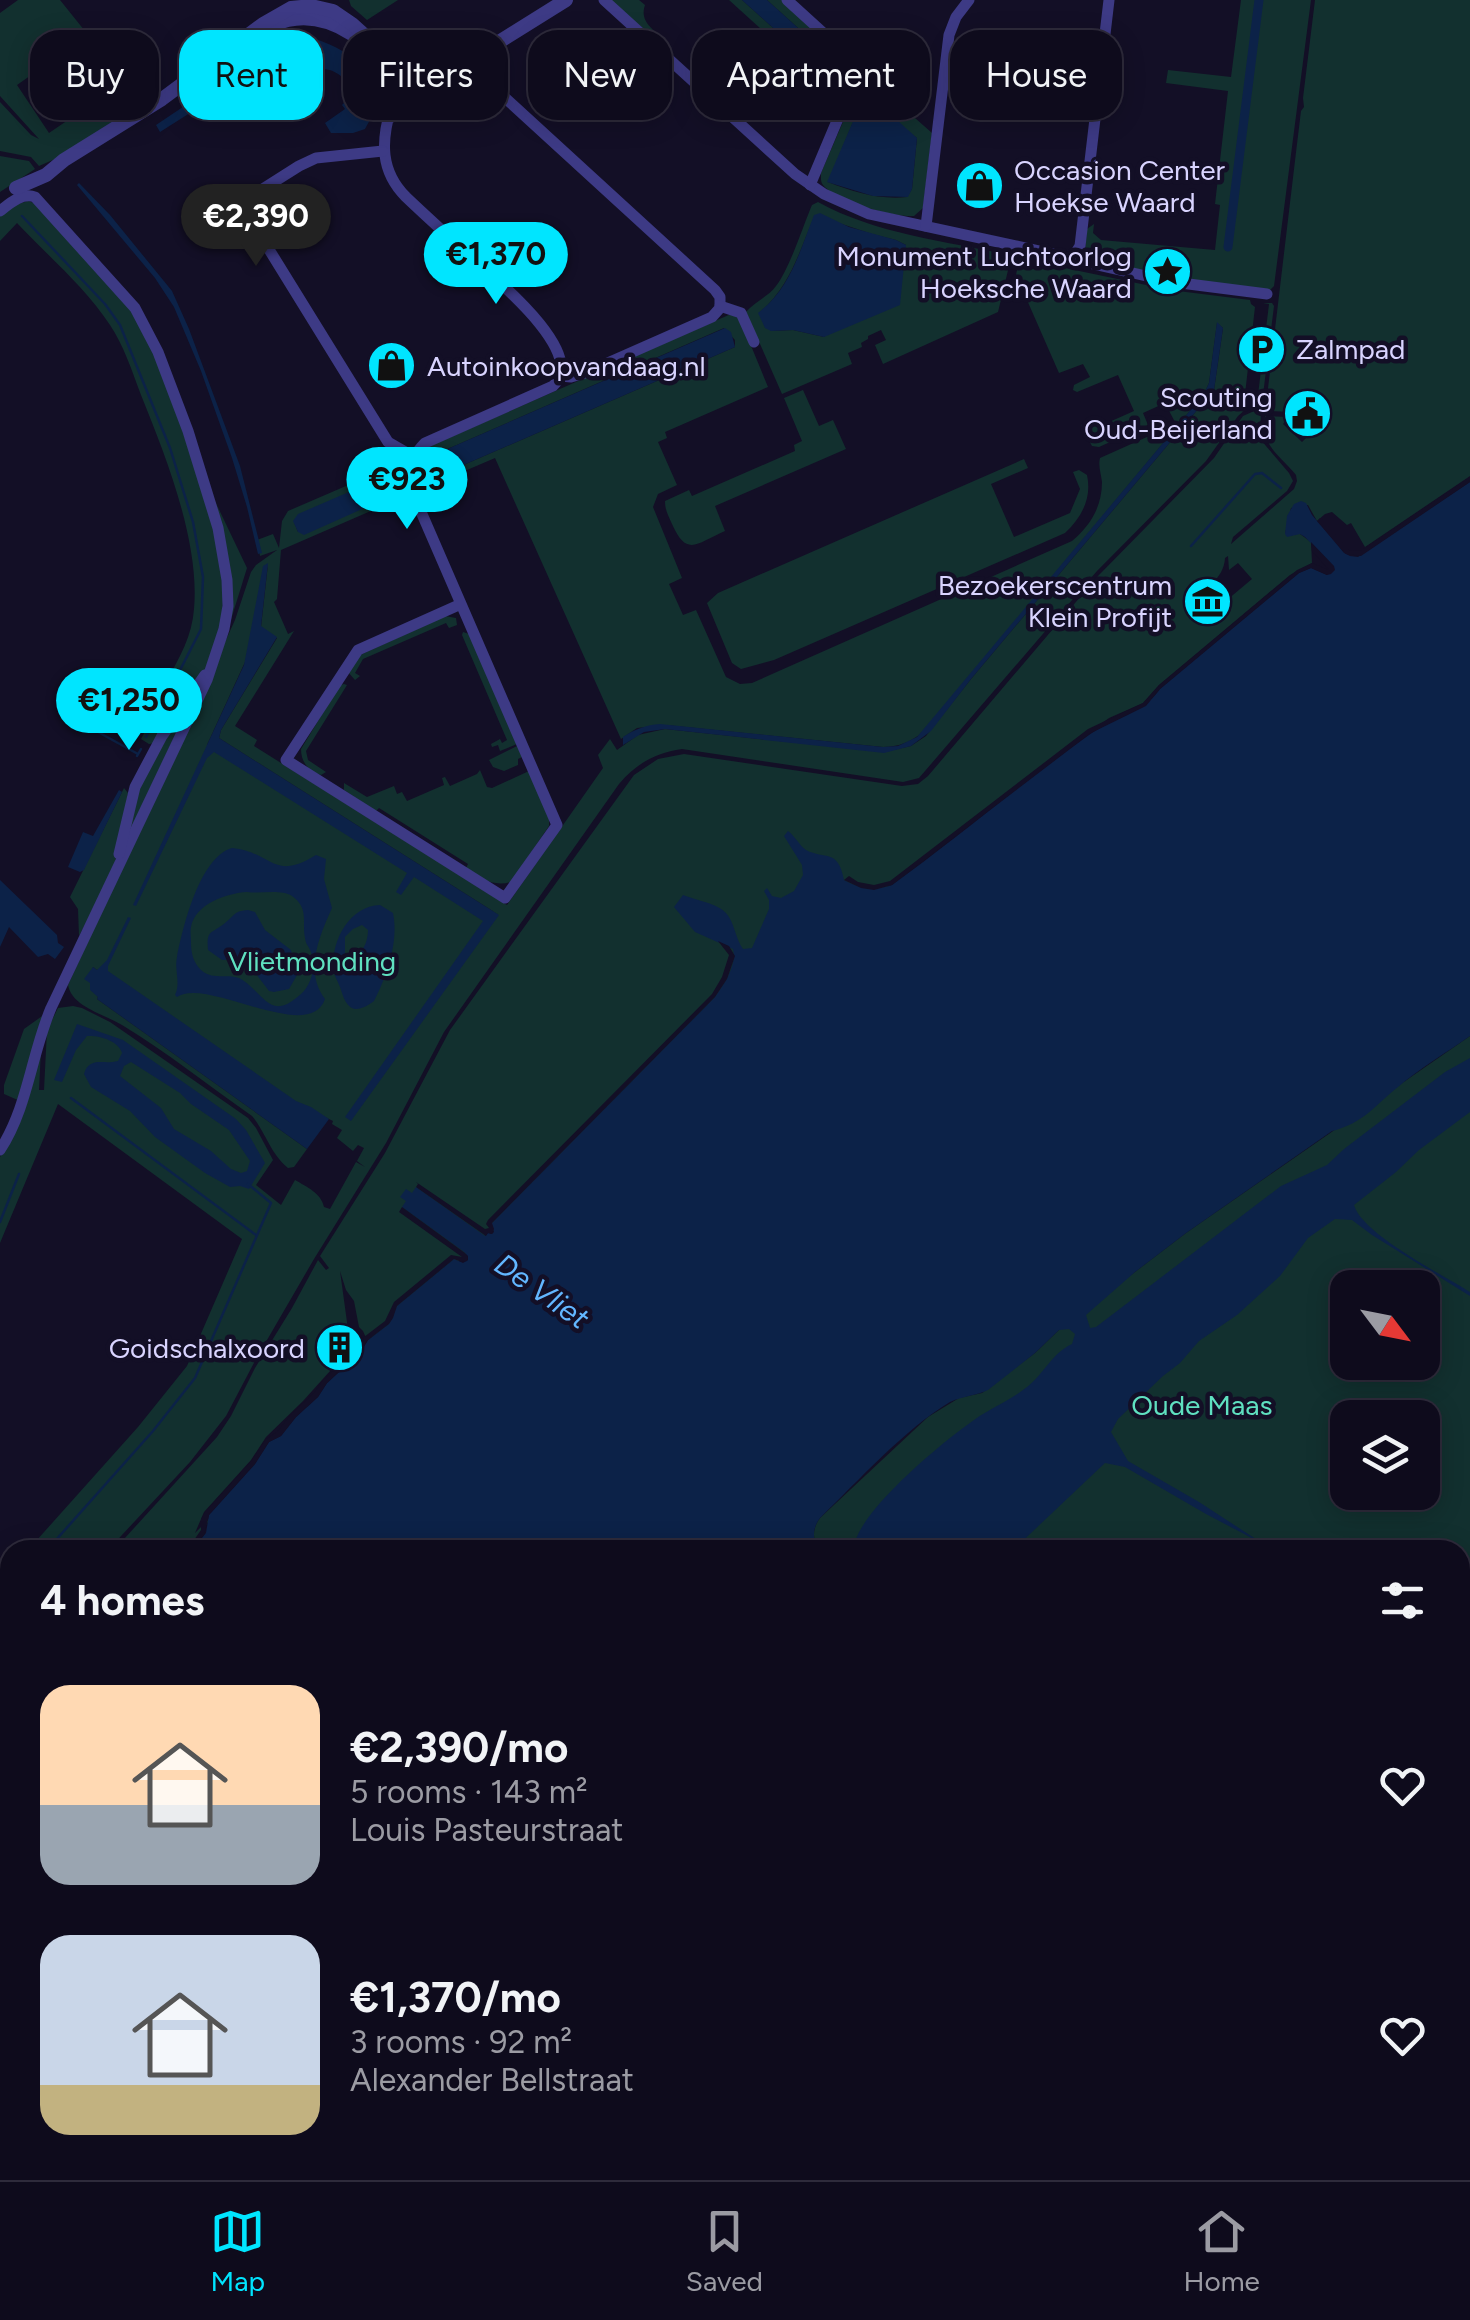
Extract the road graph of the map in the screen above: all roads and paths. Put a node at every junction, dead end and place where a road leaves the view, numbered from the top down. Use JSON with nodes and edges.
{"nodes":[{"id":1,"x":566,"y":0,"type":"edge"},
{"id":2,"x":604,"y":0,"type":"edge"},
{"id":3,"x":787,"y":0,"type":"edge"},
{"id":4,"x":969,"y":0,"type":"edge"},
{"id":5,"x":1110,"y":0,"type":"edge"},
{"id":6,"x":321,"y":9,"type":"edge"},
{"id":7,"x":357,"y":30,"type":"edge"},
{"id":8,"x":508,"y":36,"type":"edge"},
{"id":9,"x":508,"y":100,"type":"edge"},
{"id":10,"x":388,"y":120,"type":"edge"},
{"id":11,"x":389,"y":120,"type":"edge"},
{"id":12,"x":388,"y":124,"type":"junction"},
{"id":13,"x":383,"y":151,"type":"junction"},
{"id":14,"x":810,"y":185,"type":"junction"},
{"id":15,"x":0,"y":198,"type":"edge"},
{"id":16,"x":0,"y":210,"type":"edge"},
{"id":17,"x":926,"y":226,"type":"junction"},
{"id":18,"x":1075,"y":254,"type":"junction"},
{"id":19,"x":1266,"y":294,"type":"dead end"},
{"id":20,"x":720,"y":306,"type":"junction"},
{"id":21,"x":754,"y":342,"type":"dead end"},
{"id":22,"x":561,"y":376,"type":"junction"},
{"id":23,"x":414,"y":457,"type":"junction"},
{"id":24,"x":461,"y":604,"type":"junction"},
{"id":25,"x":212,"y":668,"type":"junction"},
{"id":26,"x":116,"y":872,"type":"junction"},
{"id":27,"x":0,"y":1150,"type":"edge"}],
"edges":[{"from":1,"to":8,"type":"street"},
{"from":2,"to":14,"type":"street"},
{"from":3,"to":14,"type":"street"},
{"from":4,"to":17,"type":"street"},
{"from":5,"to":18,"type":"street"},
{"from":6,"to":7,"type":"street"},
{"from":6,"to":15,"type":"street"},
{"from":9,"to":20,"type":"street"},
{"from":10,"to":12,"type":"street"},
{"from":11,"to":12,"type":"street"},
{"from":12,"to":13,"type":"street"},
{"from":13,"to":22,"type":"street"},
{"from":13,"to":23,"type":"street"},
{"from":14,"to":17,"type":"street"},
{"from":16,"to":25,"type":"street"},
{"from":17,"to":18,"type":"street"},
{"from":18,"to":19,"type":"street"},
{"from":20,"to":21,"type":"street"},
{"from":20,"to":22,"type":"street"},
{"from":22,"to":23,"type":"street"},
{"from":23,"to":24,"type":"street"},
{"from":24,"to":24,"type":"street"},
{"from":25,"to":26,"type":"street"},
{"from":25,"to":26,"type":"street"},
{"from":26,"to":27,"type":"street"}]}
